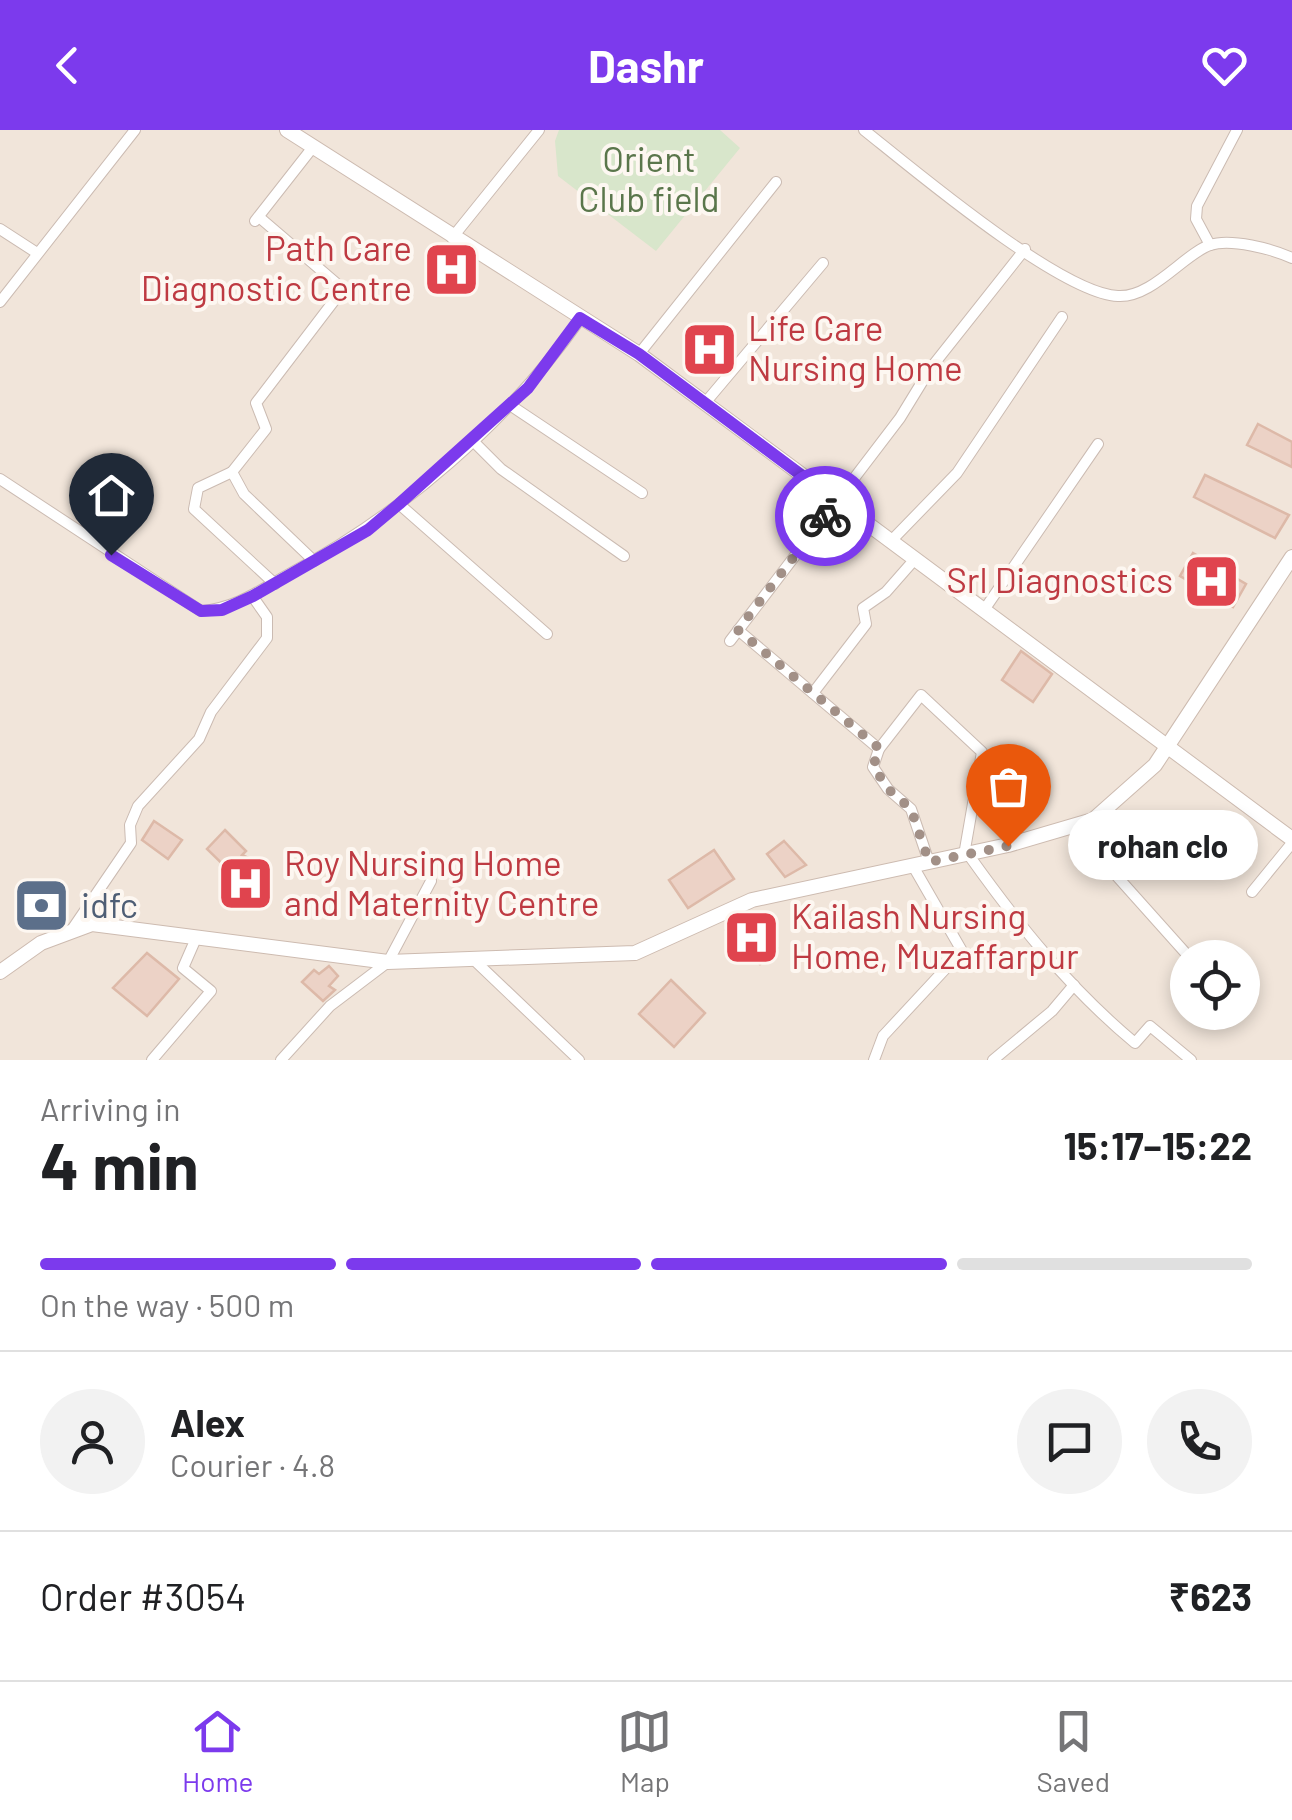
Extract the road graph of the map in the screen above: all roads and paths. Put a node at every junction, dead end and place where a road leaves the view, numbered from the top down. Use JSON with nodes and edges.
{"nodes":[{"id":1,"x":135,"y":130,"type":"edge"},
{"id":2,"x":287,"y":130,"type":"edge"},
{"id":3,"x":539,"y":130,"type":"edge"},
{"id":4,"x":864,"y":130,"type":"edge"},
{"id":5,"x":1232,"y":133,"type":"edge"},
{"id":6,"x":313,"y":147,"type":"junction"},
{"id":7,"x":776,"y":182,"type":"dead end"},
{"id":8,"x":0,"y":230,"type":"edge"},
{"id":9,"x":452,"y":238,"type":"junction"},
{"id":10,"x":1210,"y":245,"type":"junction"},
{"id":11,"x":1025,"y":250,"type":"junction"},
{"id":12,"x":37,"y":253,"type":"junction"},
{"id":13,"x":1292,"y":258,"type":"edge"},
{"id":14,"x":822,"y":263,"type":"dead end"},
{"id":15,"x":0,"y":302,"type":"edge"},
{"id":16,"x":1062,"y":317,"type":"dead end"},
{"id":17,"x":580,"y":318,"type":"junction"},
{"id":18,"x":639,"y":354,"type":"junction"},
{"id":19,"x":705,"y":403,"type":"junction"},
{"id":20,"x":510,"y":405,"type":"junction"},
{"id":21,"x":472,"y":440,"type":"junction"},
{"id":22,"x":1098,"y":444,"type":"dead end"},
{"id":23,"x":232,"y":472,"type":"junction"},
{"id":24,"x":0,"y":480,"type":"edge"},
{"id":25,"x":642,"y":493,"type":"dead end"},
{"id":26,"x":836,"y":501,"type":"junction"},
{"id":27,"x":399,"y":504,"type":"junction"},
{"id":28,"x":891,"y":541,"type":"junction"},
{"id":29,"x":624,"y":556,"type":"dead end"},
{"id":30,"x":915,"y":559,"type":"junction"},
{"id":31,"x":314,"y":561,"type":"junction"},
{"id":32,"x":1289,"y":567,"type":"edge"},
{"id":33,"x":275,"y":584,"type":"junction"},
{"id":34,"x":253,"y":596,"type":"junction"},
{"id":35,"x":984,"y":610,"type":"junction"},
{"id":36,"x":738,"y":630,"type":"junction"},
{"id":37,"x":547,"y":634,"type":"dead end"},
{"id":38,"x":730,"y":641,"type":"dead end"},
{"id":39,"x":813,"y":693,"type":"junction"},
{"id":40,"x":1168,"y":746,"type":"junction"},
{"id":41,"x":880,"y":749,"type":"junction"},
{"id":42,"x":1072,"y":826,"type":"junction"},
{"id":43,"x":1292,"y":841,"type":"edge"},
{"id":44,"x":966,"y":854,"type":"junction"},
{"id":45,"x":929,"y":862,"type":"junction"},
{"id":46,"x":912,"y":866,"type":"junction"},
{"id":47,"x":431,"y":881,"type":"dead end"},
{"id":48,"x":1252,"y":892,"type":"dead end"},
{"id":49,"x":70,"y":932,"type":"junction"},
{"id":50,"x":196,"y":936,"type":"junction"},
{"id":51,"x":1174,"y":940,"type":"edge"},
{"id":52,"x":474,"y":960,"type":"junction"},
{"id":53,"x":388,"y":962,"type":"junction"},
{"id":54,"x":0,"y":972,"type":"edge"},
{"id":55,"x":1074,"y":985,"type":"junction"},
{"id":56,"x":1001,"y":1058,"type":"edge"},
{"id":57,"x":152,"y":1060,"type":"edge"},
{"id":58,"x":281,"y":1060,"type":"edge"},
{"id":59,"x":579,"y":1060,"type":"edge"},
{"id":60,"x":874,"y":1060,"type":"edge"},
{"id":61,"x":1190,"y":1060,"type":"edge"}],
"edges":[{"from":1,"to":12,"type":"street"},
{"from":2,"to":6,"type":"main road"},
{"from":3,"to":9,"type":"street"},
{"from":4,"to":11,"type":"street"},
{"from":5,"to":10,"type":"street"},
{"from":6,"to":9,"type":"main road"},
{"from":6,"to":23,"type":"street"},
{"from":7,"to":18,"type":"street"},
{"from":8,"to":12,"type":"street"},
{"from":9,"to":17,"type":"main road"},
{"from":10,"to":11,"type":"street"},
{"from":10,"to":13,"type":"street"},
{"from":11,"to":26,"type":"street"},
{"from":12,"to":15,"type":"street"},
{"from":14,"to":19,"type":"street"},
{"from":16,"to":28,"type":"street"},
{"from":17,"to":18,"type":"main road"},
{"from":17,"to":20,"type":"street"},
{"from":18,"to":19,"type":"main road"},
{"from":19,"to":26,"type":"main road"},
{"from":20,"to":21,"type":"street"},
{"from":20,"to":25,"type":"street"},
{"from":21,"to":27,"type":"street"},
{"from":21,"to":29,"type":"street"},
{"from":22,"to":35,"type":"street"},
{"from":23,"to":31,"type":"street"},
{"from":23,"to":33,"type":"street"},
{"from":24,"to":34,"type":"street"},
{"from":26,"to":28,"type":"main road"},
{"from":26,"to":36,"type":"street"},
{"from":27,"to":31,"type":"street"},
{"from":27,"to":37,"type":"street"},
{"from":28,"to":30,"type":"main road"},
{"from":30,"to":35,"type":"main road"},
{"from":30,"to":39,"type":"street"},
{"from":31,"to":33,"type":"street"},
{"from":32,"to":40,"type":"main road"},
{"from":33,"to":34,"type":"street"},
{"from":34,"to":49,"type":"street"},
{"from":35,"to":40,"type":"main road"},
{"from":36,"to":38,"type":"street"},
{"from":36,"to":39,"type":"street"},
{"from":39,"to":41,"type":"street"},
{"from":40,"to":42,"type":"main road"},
{"from":40,"to":43,"type":"main road"},
{"from":41,"to":44,"type":"street"},
{"from":41,"to":45,"type":"street"},
{"from":42,"to":44,"type":"main road"},
{"from":42,"to":51,"type":"street"},
{"from":43,"to":48,"type":"street"},
{"from":44,"to":45,"type":"main road"},
{"from":44,"to":55,"type":"street"},
{"from":45,"to":46,"type":"main road"},
{"from":46,"to":52,"type":"main road"},
{"from":46,"to":60,"type":"street"},
{"from":47,"to":53,"type":"street"},
{"from":49,"to":50,"type":"main road"},
{"from":49,"to":54,"type":"main road"},
{"from":50,"to":53,"type":"main road"},
{"from":50,"to":57,"type":"street"},
{"from":52,"to":53,"type":"main road"},
{"from":52,"to":59,"type":"street"},
{"from":53,"to":58,"type":"street"},
{"from":55,"to":56,"type":"street"},
{"from":55,"to":61,"type":"street"}]}
